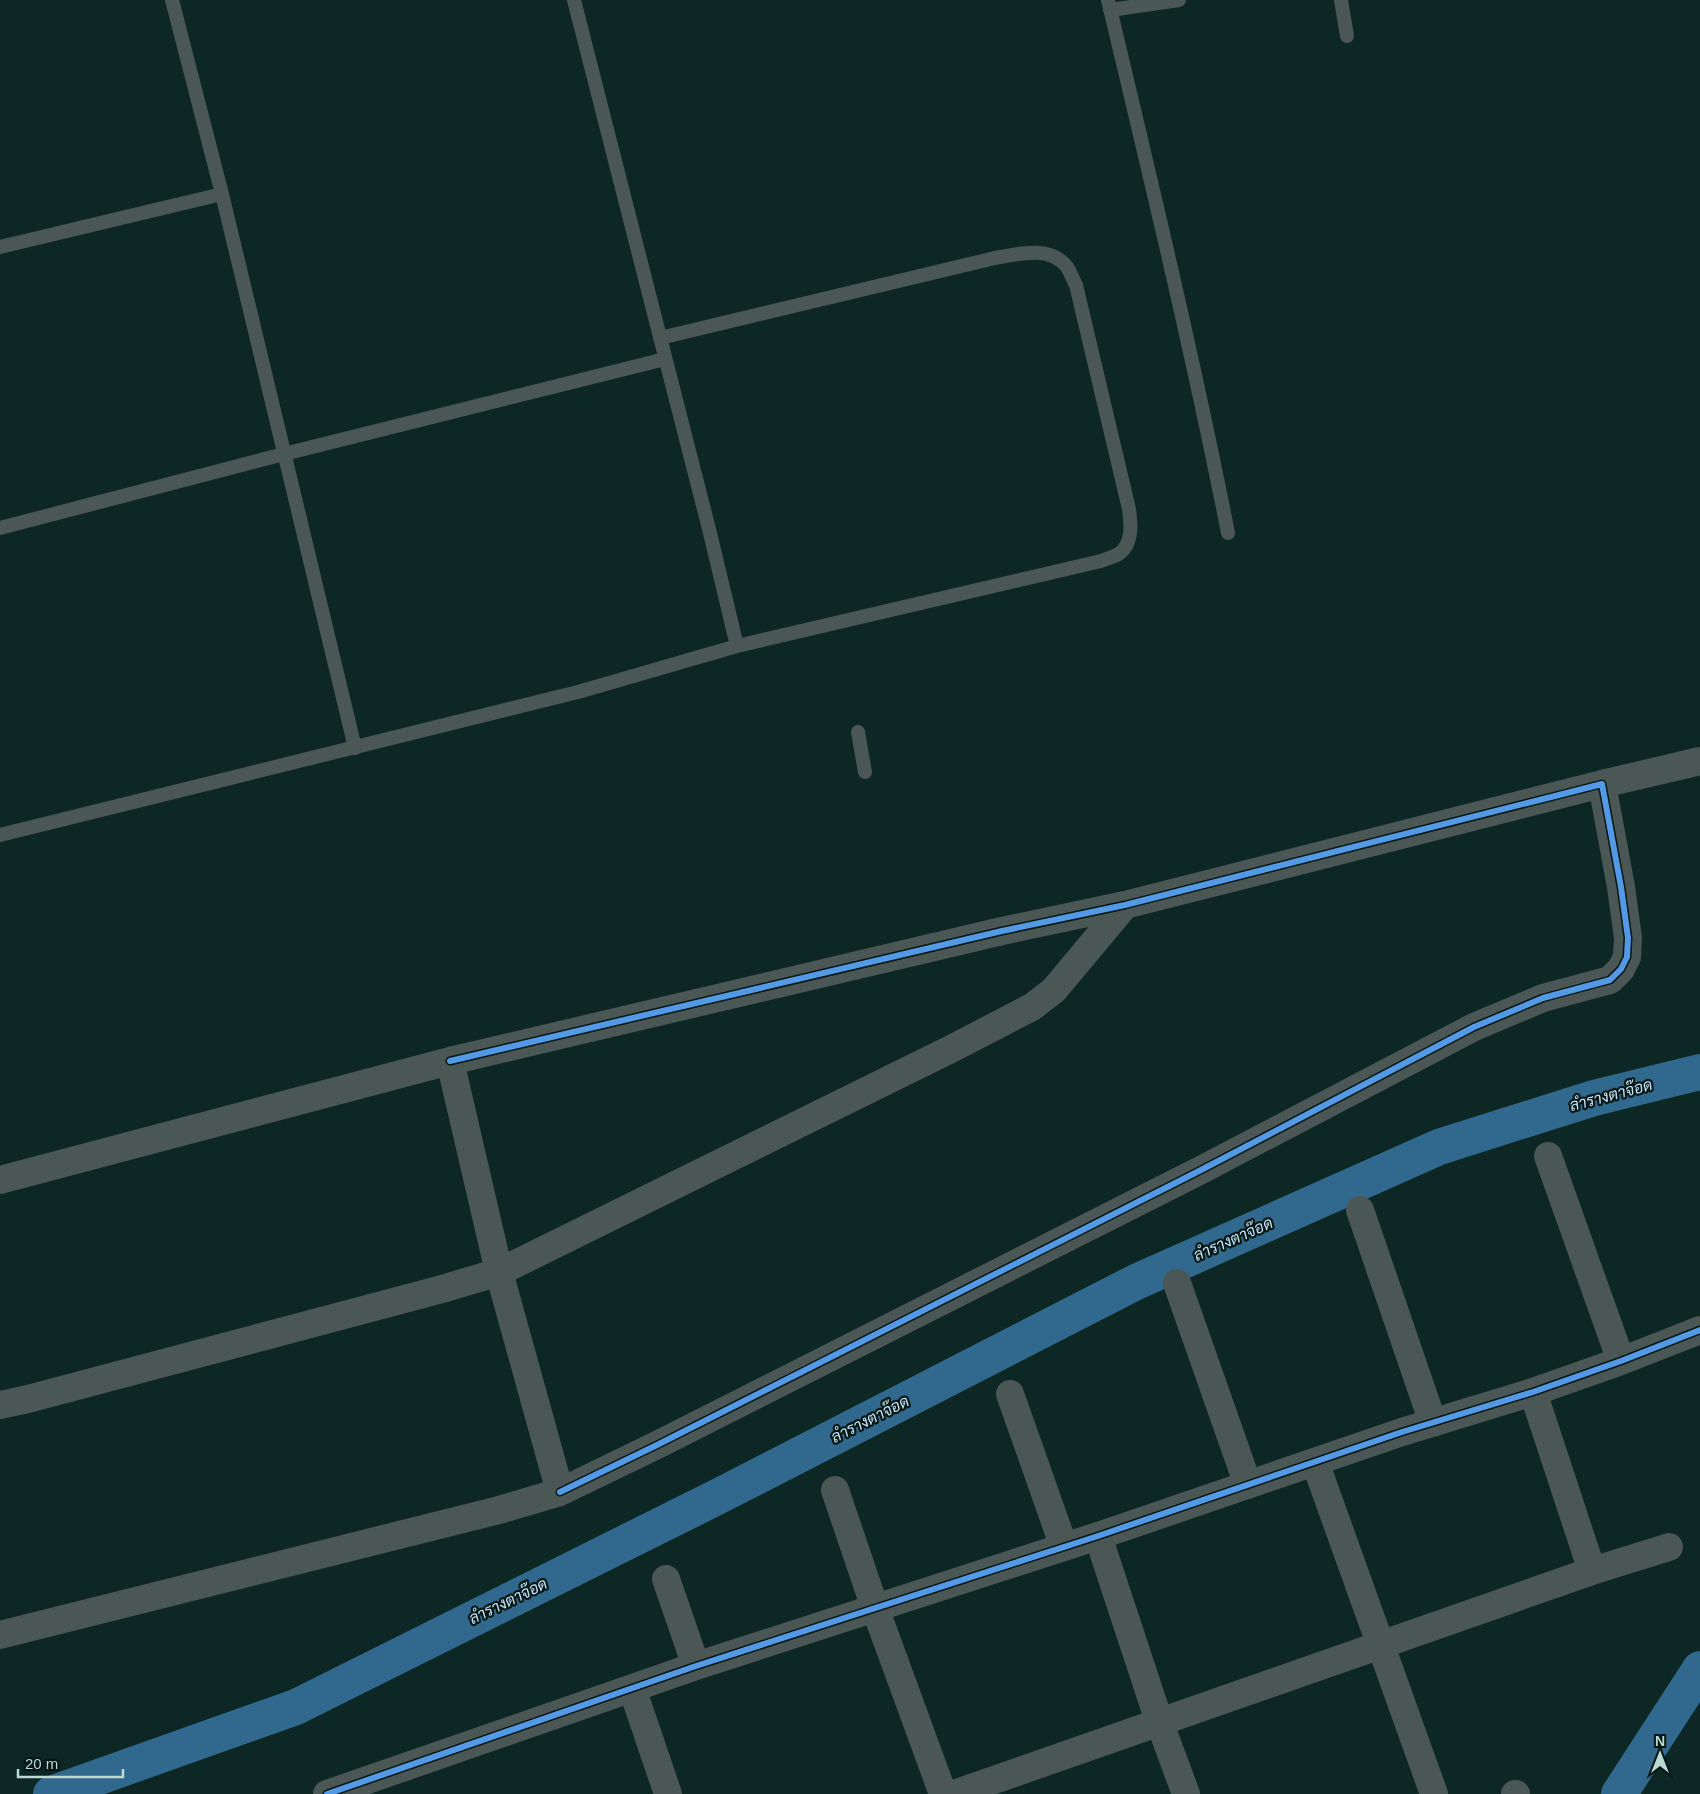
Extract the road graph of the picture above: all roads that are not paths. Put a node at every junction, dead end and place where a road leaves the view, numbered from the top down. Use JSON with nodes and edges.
{"nodes":[{"id":1,"x":172,"y":0,"type":"edge"},
{"id":2,"x":574,"y":0,"type":"edge"},
{"id":3,"x":1179,"y":0,"type":"edge"},
{"id":4,"x":1341,"y":0,"type":"edge"},
{"id":5,"x":1109,"y":5,"type":"edge"},
{"id":6,"x":1347,"y":36,"type":"dead end"},
{"id":7,"x":222,"y":194,"type":"junction"},
{"id":8,"x":0,"y":248,"type":"edge"},
{"id":9,"x":660,"y":338,"type":"junction"},
{"id":10,"x":665,"y":359,"type":"junction"},
{"id":11,"x":284,"y":454,"type":"junction"},
{"id":12,"x":0,"y":528,"type":"edge"},
{"id":13,"x":1228,"y":533,"type":"dead end"},
{"id":14,"x":736,"y":646,"type":"junction"},
{"id":15,"x":858,"y":732,"type":"dead end"},
{"id":16,"x":355,"y":748,"type":"junction"},
{"id":17,"x":1700,"y":761,"type":"edge"},
{"id":18,"x":865,"y":772,"type":"dead end"},
{"id":19,"x":1602,"y":784,"type":"junction"},
{"id":20,"x":0,"y":835,"type":"edge"},
{"id":21,"x":1125,"y":905,"type":"junction"},
{"id":22,"x":450,"y":1061,"type":"junction"},
{"id":23,"x":1548,"y":1156,"type":"dead end"},
{"id":24,"x":0,"y":1180,"type":"edge"},
{"id":25,"x":1360,"y":1210,"type":"dead end"},
{"id":26,"x":499,"y":1272,"type":"junction"},
{"id":27,"x":1177,"y":1283,"type":"dead end"},
{"id":28,"x":1700,"y":1330,"type":"edge"},
{"id":29,"x":1621,"y":1361,"type":"junction"},
{"id":30,"x":1533,"y":1392,"type":"junction"},
{"id":31,"x":1010,"y":1394,"type":"dead end"},
{"id":32,"x":0,"y":1405,"type":"edge"},
{"id":33,"x":1433,"y":1423,"type":"junction"},
{"id":34,"x":1316,"y":1462,"type":"junction"},
{"id":35,"x":1248,"y":1485,"type":"junction"},
{"id":36,"x":836,"y":1490,"type":"dead end"},
{"id":37,"x":560,"y":1492,"type":"junction"},
{"id":38,"x":1098,"y":1536,"type":"junction"},
{"id":39,"x":1064,"y":1547,"type":"junction"},
{"id":40,"x":1669,"y":1547,"type":"dead end"},
{"id":41,"x":1592,"y":1571,"type":"junction"},
{"id":42,"x":666,"y":1579,"type":"dead end"},
{"id":43,"x":875,"y":1608,"type":"junction"},
{"id":44,"x":0,"y":1634,"type":"edge"},
{"id":45,"x":1381,"y":1646,"type":"junction"},
{"id":46,"x":696,"y":1666,"type":"junction"},
{"id":47,"x":632,"y":1688,"type":"junction"},
{"id":48,"x":1159,"y":1721,"type":"junction"},
{"id":49,"x":327,"y":1794,"type":"edge"},
{"id":50,"x":668,"y":1794,"type":"edge"},
{"id":51,"x":943,"y":1794,"type":"edge"},
{"id":52,"x":954,"y":1794,"type":"edge"},
{"id":53,"x":1186,"y":1794,"type":"edge"},
{"id":54,"x":1434,"y":1794,"type":"edge"}],
"edges":[{"from":1,"to":7,"type":"lane"},
{"from":2,"to":9,"type":"lane"},
{"from":3,"to":5,"type":"lane"},
{"from":4,"to":6,"type":"lane"},
{"from":5,"to":13,"type":"lane"},
{"from":7,"to":8,"type":"lane"},
{"from":7,"to":11,"type":"lane"},
{"from":9,"to":10,"type":"lane"},
{"from":9,"to":14,"type":"lane"},
{"from":10,"to":11,"type":"lane"},
{"from":10,"to":14,"type":"lane"},
{"from":11,"to":12,"type":"lane"},
{"from":11,"to":16,"type":"lane"},
{"from":14,"to":16,"type":"lane"},
{"from":15,"to":18,"type":"lane"},
{"from":16,"to":20,"type":"lane"},
{"from":17,"to":19,"type":"street"},
{"from":19,"to":21,"type":"street"},
{"from":19,"to":37,"type":"street"},
{"from":21,"to":22,"type":"street"},
{"from":21,"to":26,"type":"street"},
{"from":22,"to":24,"type":"street"},
{"from":22,"to":26,"type":"street"},
{"from":23,"to":29,"type":"street"},
{"from":25,"to":33,"type":"street"},
{"from":26,"to":32,"type":"street"},
{"from":26,"to":37,"type":"street"},
{"from":27,"to":35,"type":"street"},
{"from":28,"to":29,"type":"street"},
{"from":29,"to":30,"type":"street"},
{"from":30,"to":33,"type":"street"},
{"from":30,"to":41,"type":"street"},
{"from":31,"to":39,"type":"street"},
{"from":33,"to":34,"type":"street"},
{"from":34,"to":35,"type":"street"},
{"from":34,"to":45,"type":"street"},
{"from":35,"to":38,"type":"street"},
{"from":36,"to":43,"type":"street"},
{"from":37,"to":44,"type":"street"},
{"from":38,"to":39,"type":"street"},
{"from":38,"to":48,"type":"street"},
{"from":39,"to":43,"type":"street"},
{"from":40,"to":41,"type":"street"},
{"from":41,"to":45,"type":"street"},
{"from":42,"to":46,"type":"street"},
{"from":43,"to":46,"type":"street"},
{"from":43,"to":51,"type":"street"},
{"from":45,"to":48,"type":"street"},
{"from":45,"to":54,"type":"street"},
{"from":46,"to":47,"type":"street"},
{"from":47,"to":49,"type":"street"},
{"from":47,"to":50,"type":"street"},
{"from":48,"to":52,"type":"street"},
{"from":48,"to":53,"type":"street"}]}
